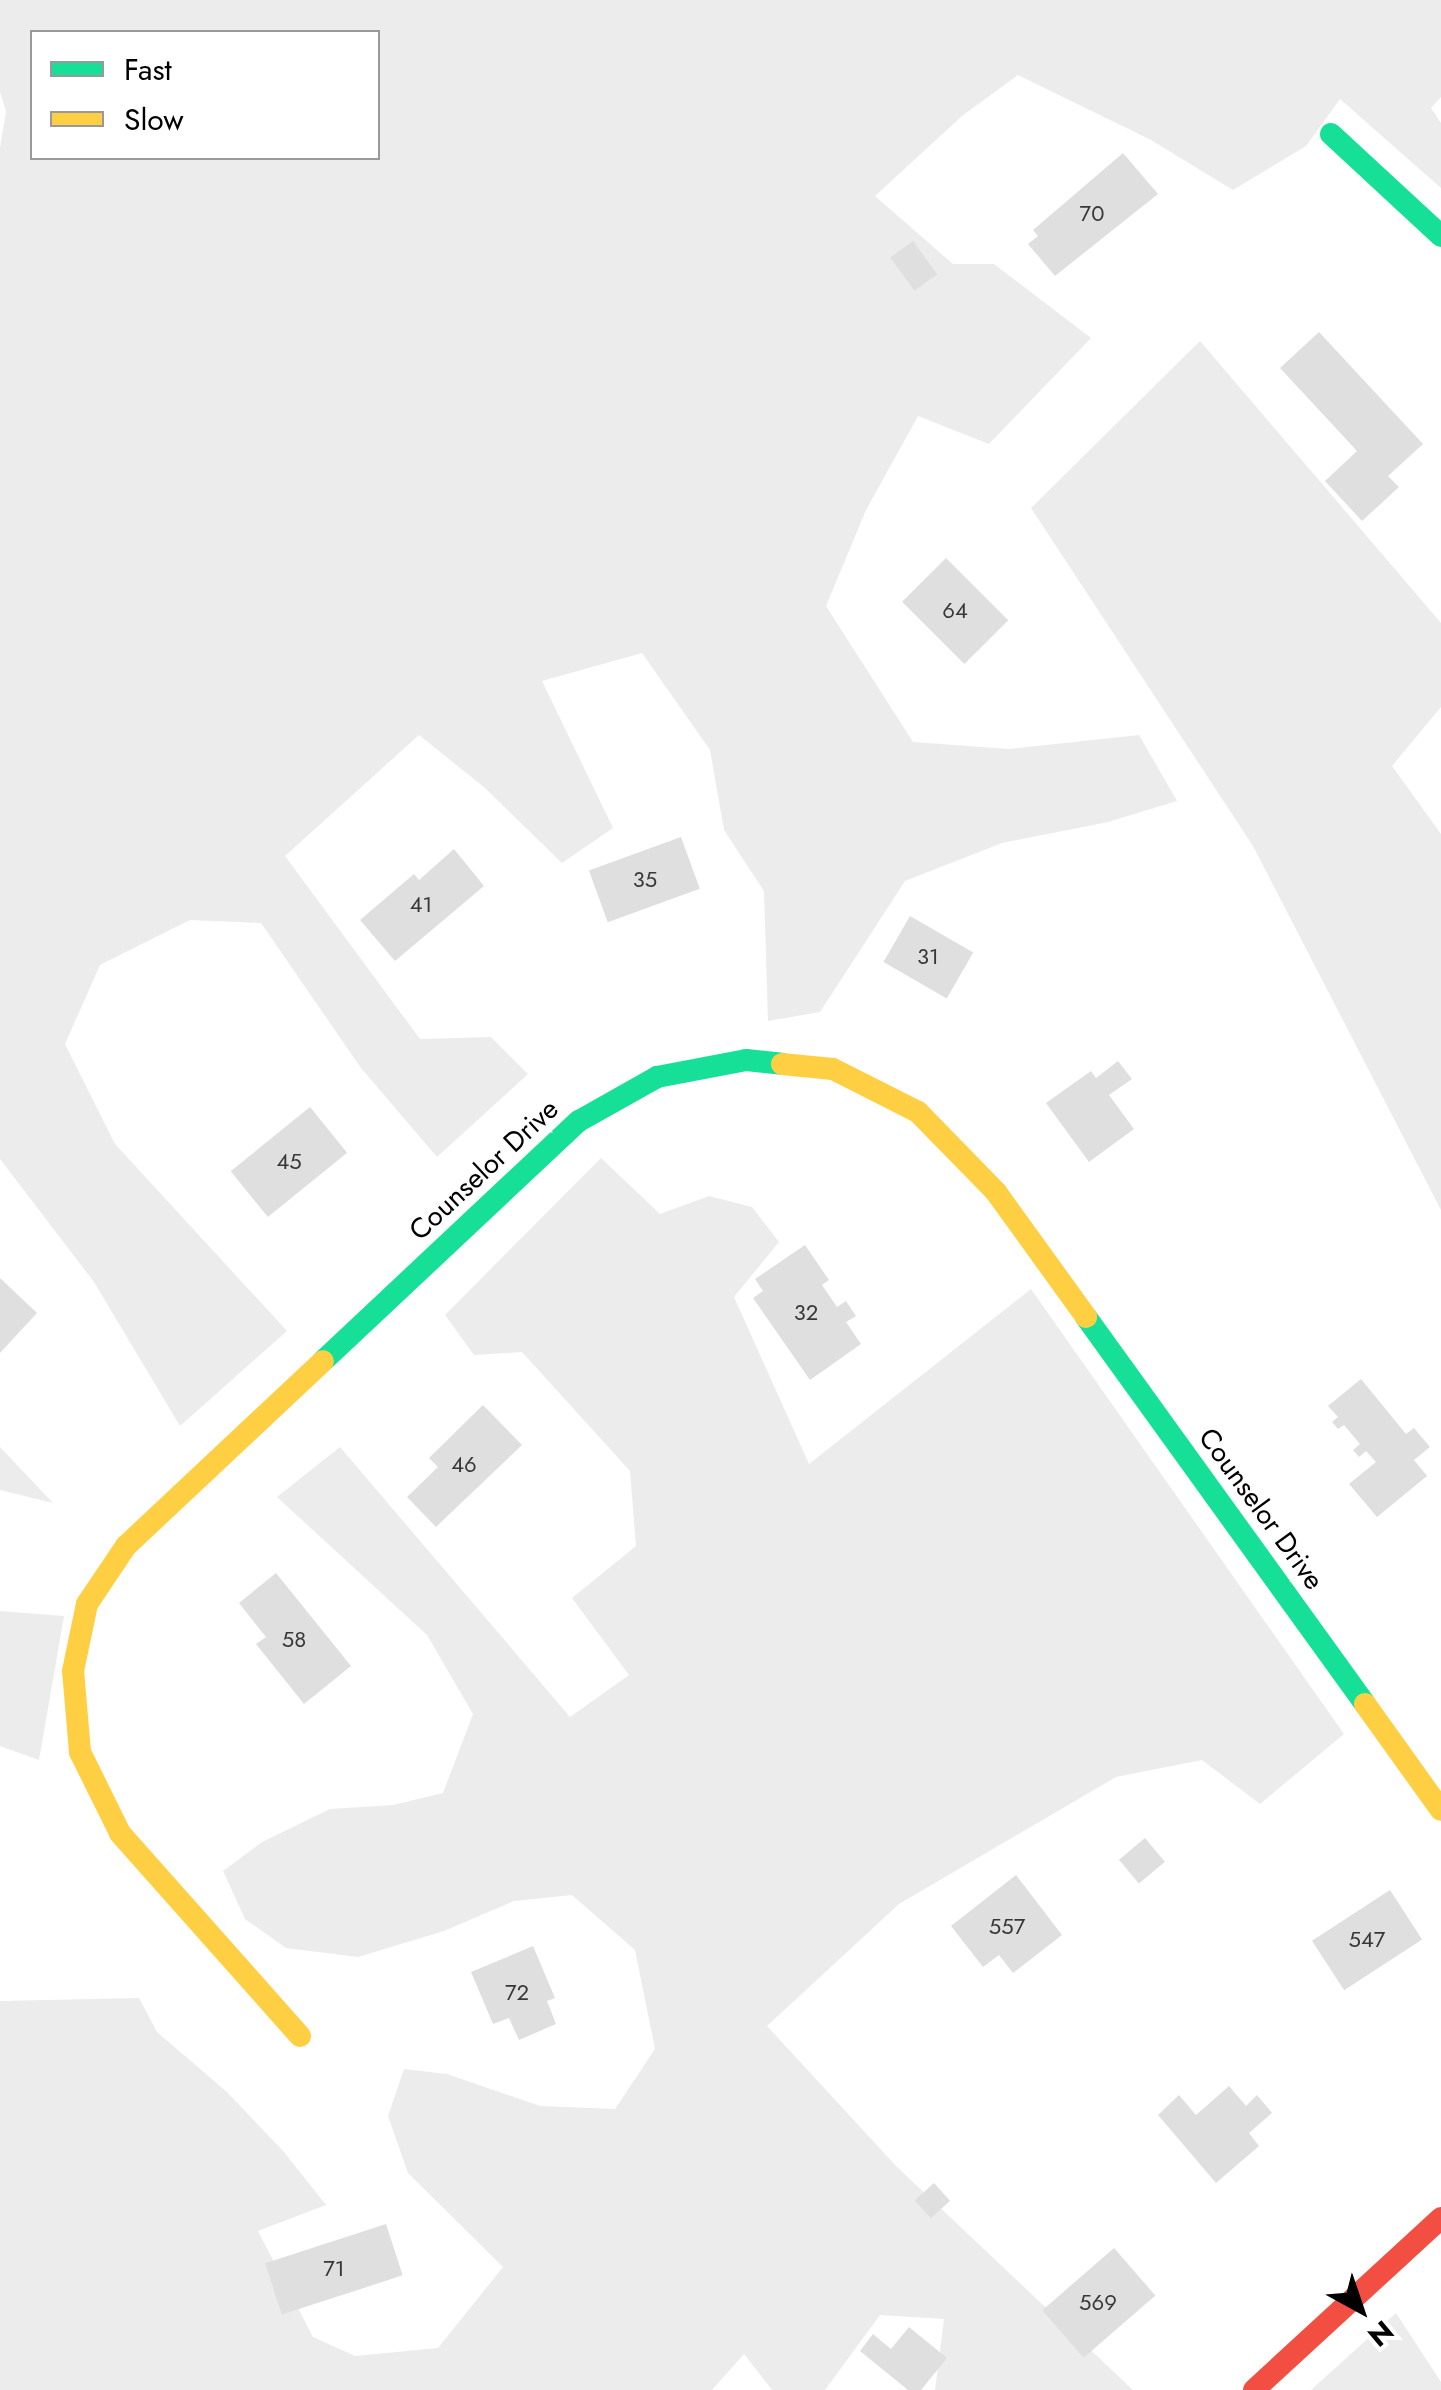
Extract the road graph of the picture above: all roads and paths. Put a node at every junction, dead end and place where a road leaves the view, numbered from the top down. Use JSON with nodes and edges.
{"nodes":[{"id":1,"x":1331,"y":134,"type":"dead end"},
{"id":2,"x":1441,"y":236,"type":"edge"},
{"id":3,"x":1441,"y":1810,"type":"edge"},
{"id":4,"x":300,"y":2036,"type":"dead end"},
{"id":5,"x":1441,"y":2218,"type":"edge"},
{"id":6,"x":1254,"y":2390,"type":"edge"}],
"edges":[{"from":1,"to":2,"type":"street"},
{"from":3,"to":4,"type":"street","name":"Counselor Drive"},
{"from":5,"to":6,"type":"street"}]}
